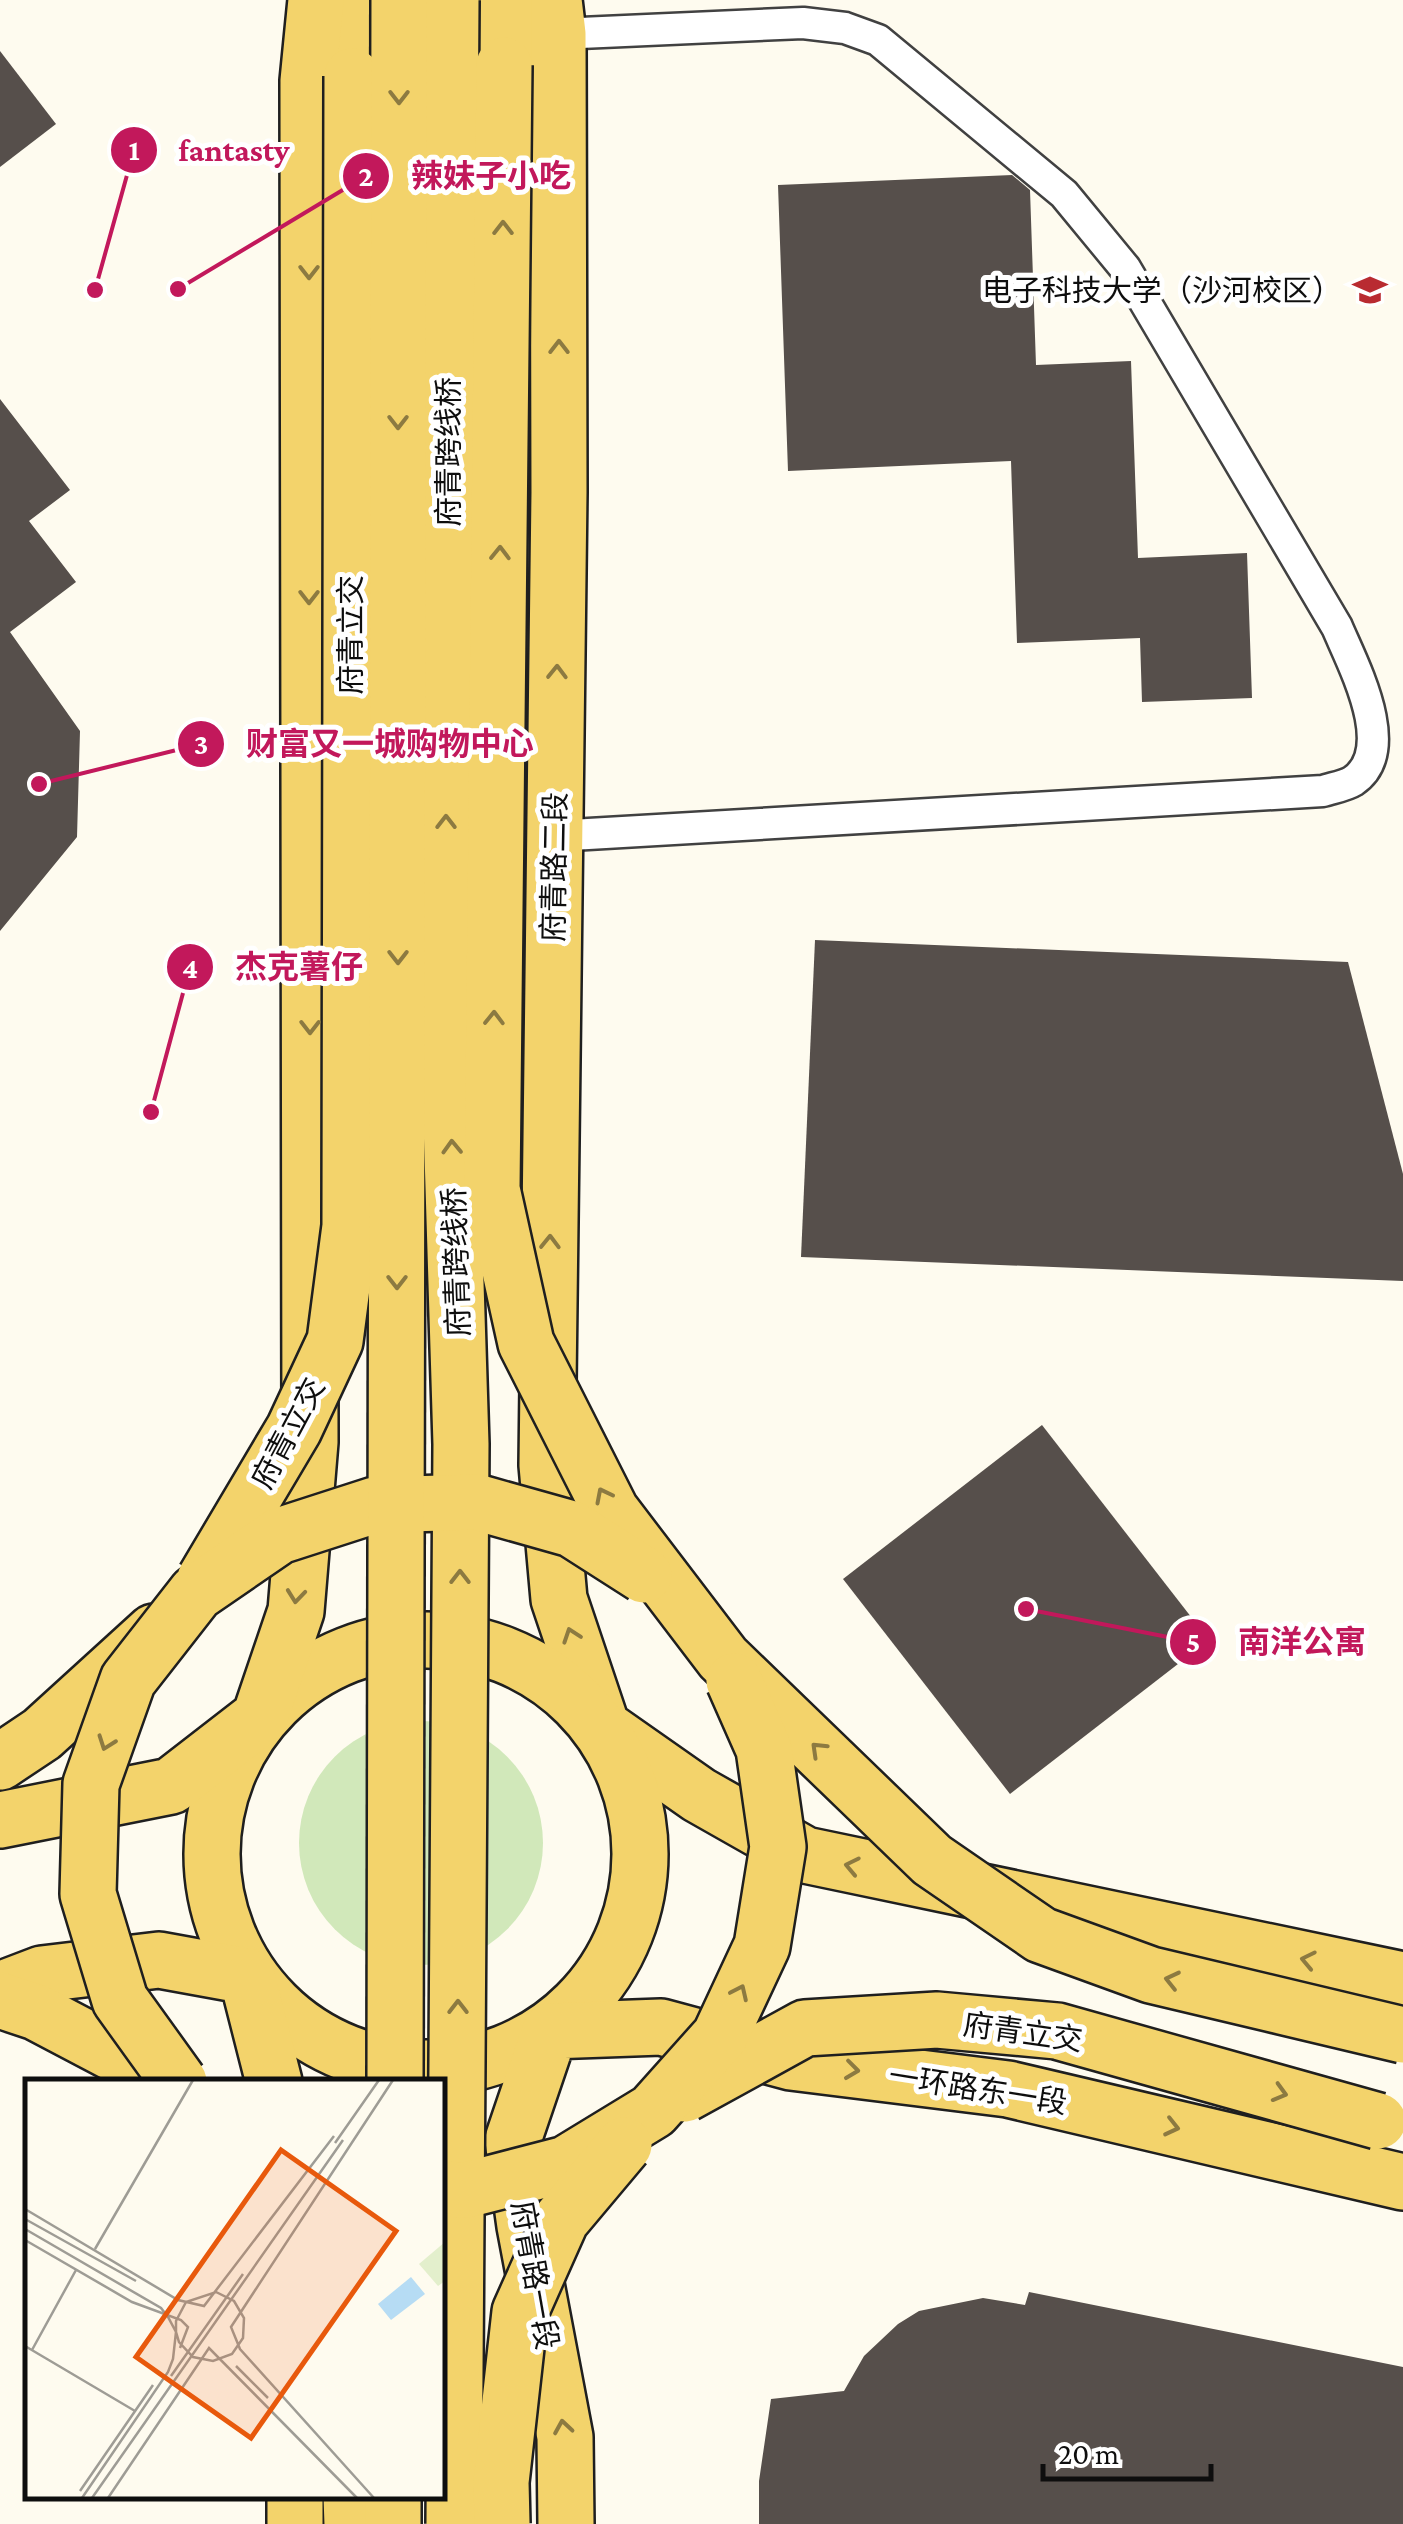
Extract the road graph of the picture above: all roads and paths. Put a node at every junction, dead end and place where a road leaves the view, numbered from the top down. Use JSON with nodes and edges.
{"nodes":[{"id":1,"x":316,"y":0,"type":"edge"},
{"id":2,"x":352,"y":0,"type":"edge"},
{"id":3,"x":399,"y":0,"type":"edge"},
{"id":4,"x":451,"y":0,"type":"edge"},
{"id":5,"x":504,"y":0,"type":"edge"},
{"id":6,"x":556,"y":17,"type":"edge"},
{"id":7,"x":554,"y":836,"type":"junction"},
{"id":8,"x":196,"y":1593,"type":"junction"},
{"id":9,"x":723,"y":1658,"type":"junction"},
{"id":10,"x":260,"y":1717,"type":"junction"},
{"id":11,"x":602,"y":1727,"type":"junction"},
{"id":12,"x":0,"y":1762,"type":"edge"},
{"id":13,"x":0,"y":1820,"type":"edge"},
{"id":14,"x":247,"y":1976,"type":"junction"},
{"id":15,"x":1403,"y":1980,"type":"edge"},
{"id":16,"x":0,"y":1990,"type":"edge"},
{"id":17,"x":0,"y":2000,"type":"edge"},
{"id":18,"x":550,"y":2031,"type":"junction"},
{"id":19,"x":1403,"y":2035,"type":"edge"},
{"id":20,"x":163,"y":2079,"type":"edge"},
{"id":21,"x":176,"y":2079,"type":"edge"},
{"id":22,"x":273,"y":2079,"type":"edge"},
{"id":23,"x":395,"y":2079,"type":"edge"},
{"id":24,"x":653,"y":2111,"type":"junction"},
{"id":25,"x":1390,"y":2124,"type":"edge"},
{"id":26,"x":1403,"y":2182,"type":"edge"},
{"id":27,"x":445,"y":2189,"type":"edge"},
{"id":28,"x":351,"y":2499,"type":"edge"},
{"id":29,"x":394,"y":2499,"type":"edge"},
{"id":30,"x":352,"y":2524,"type":"edge"},
{"id":31,"x":393,"y":2524,"type":"edge"},
{"id":32,"x":454,"y":2524,"type":"edge"},
{"id":33,"x":502,"y":2524,"type":"edge"},
{"id":34,"x":566,"y":2524,"type":"edge"}],
"edges":[{"from":1,"to":10,"type":"main road","one_way":true},
{"from":2,"to":8,"type":"main road","name":"府青立交","bridge":true},
{"from":3,"to":23,"type":"main road","name":"府青跨线桥","one_way":true,"bridge":true},
{"from":32,"to":4,"type":"main road","name":"府青跨线桥","one_way":true,"bridge":true},
{"from":9,"to":5,"type":"main road","one_way":true,"bridge":true},
{"from":7,"to":6,"type":"main road","name":"府青路二段","one_way":true},
{"from":6,"to":7,"type":"lane"},
{"from":11,"to":7,"type":"main road","name":"府青路二段","one_way":true},
{"from":8,"to":9,"type":"main road","name":"府青立交","bridge":true},
{"from":8,"to":12,"type":"main road","name":"府青立交","bridge":true},
{"from":8,"to":21,"type":"main road","name":"府青立交","one_way":true,"bridge":true},
{"from":19,"to":9,"type":"main road","one_way":true,"bridge":true},
{"from":24,"to":9,"type":"main road","name":"府青立交","one_way":true,"bridge":true},
{"from":10,"to":11,"type":"main road"},
{"from":10,"to":13,"type":"main road"},
{"from":10,"to":14,"type":"main road"},
{"from":15,"to":11,"type":"main road","one_way":true},
{"from":11,"to":18,"type":"main road"},
{"from":14,"to":16,"type":"main road"},
{"from":14,"to":18,"type":"main road"},
{"from":14,"to":22,"type":"main road"},
{"from":17,"to":20,"type":"main road"},
{"from":18,"to":26,"type":"main road","name":"一环路东一段","one_way":true},
{"from":34,"to":18,"type":"main road","name":"府青路一段","one_way":true},
{"from":24,"to":25,"type":"main road","name":"府青立交","one_way":true,"bridge":true},
{"from":24,"to":27,"type":"main road","name":"府青立交","bridge":true},
{"from":24,"to":33,"type":"main road","name":"府青立交","bridge":true},
{"from":28,"to":30,"type":"main road"},
{"from":29,"to":31,"type":"main road"}]}
